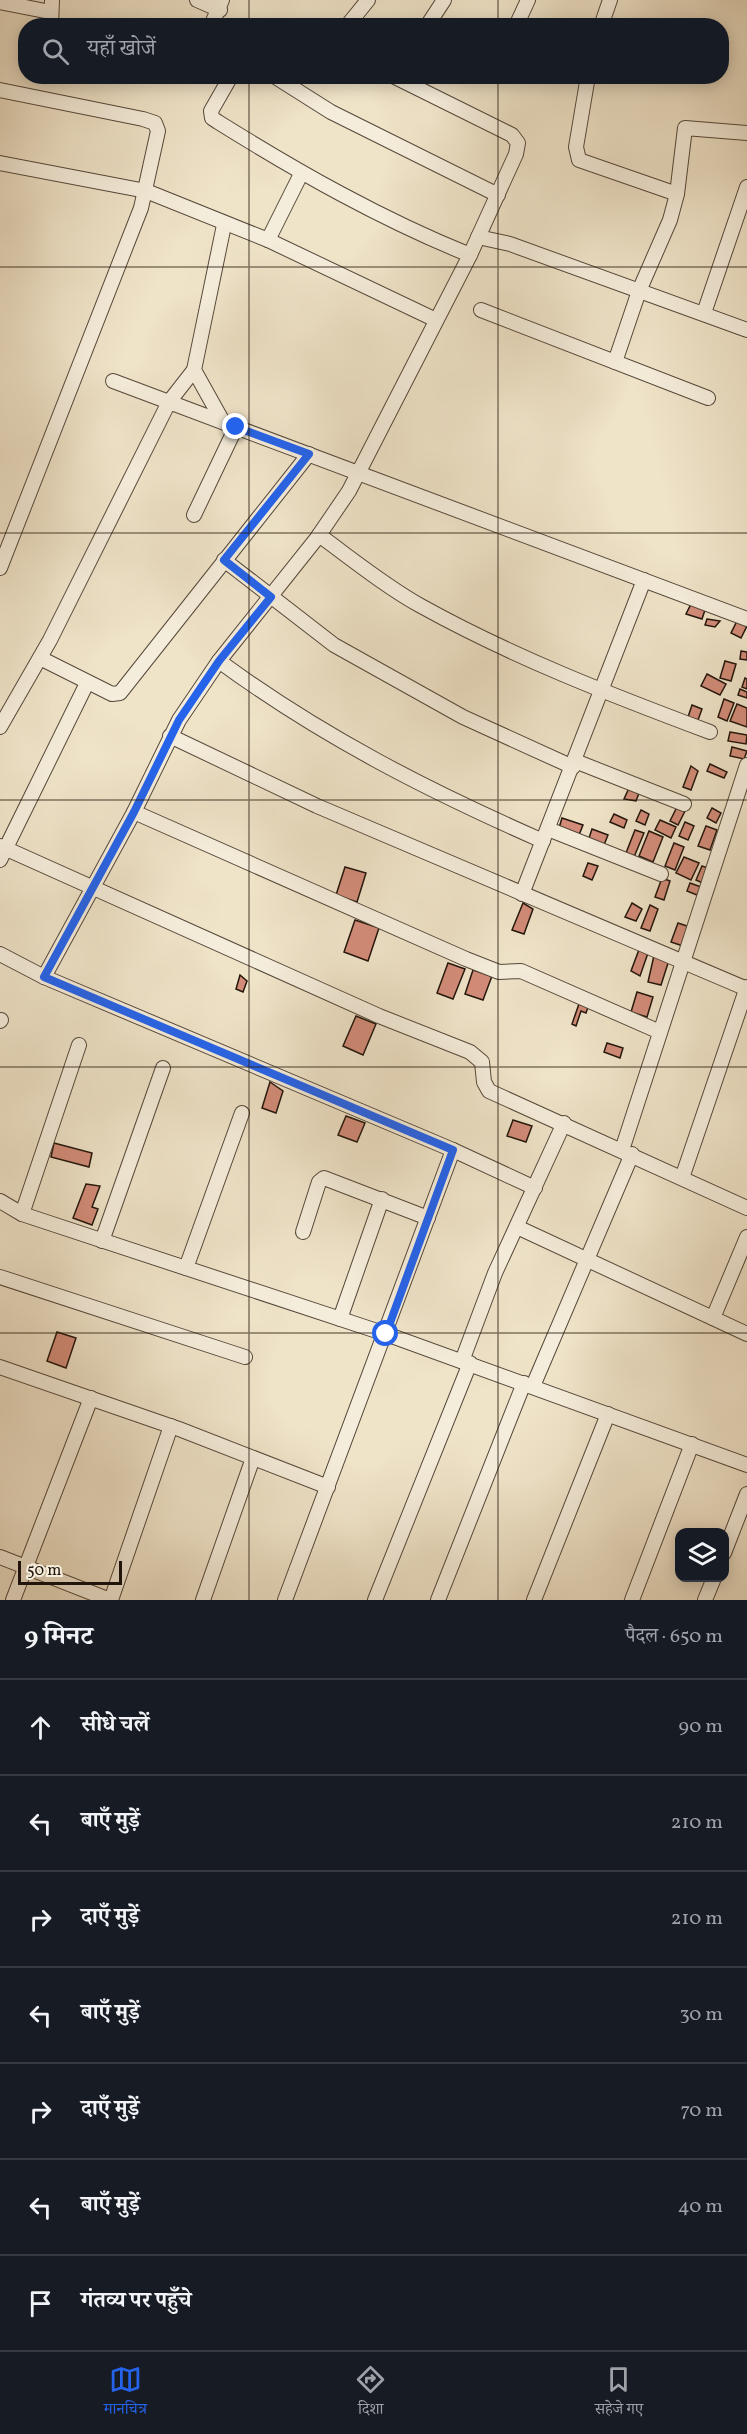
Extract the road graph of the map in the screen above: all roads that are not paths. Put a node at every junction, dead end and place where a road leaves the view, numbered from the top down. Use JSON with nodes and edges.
{"nodes":[{"id":1,"x":197,"y":0,"type":"edge"},
{"id":2,"x":368,"y":0,"type":"edge"},
{"id":3,"x":443,"y":0,"type":"edge"},
{"id":4,"x":528,"y":0,"type":"edge"},
{"id":5,"x":610,"y":0,"type":"edge"},
{"id":6,"x":0,"y":2,"type":"edge"},
{"id":7,"x":221,"y":5,"type":"edge"},
{"id":8,"x":51,"y":12,"type":"edge"},
{"id":9,"x":353,"y":18,"type":"edge"},
{"id":10,"x":433,"y":18,"type":"edge"},
{"id":11,"x":520,"y":18,"type":"edge"},
{"id":12,"x":604,"y":18,"type":"edge"},
{"id":13,"x":226,"y":84,"type":"edge"},
{"id":14,"x":287,"y":84,"type":"edge"},
{"id":15,"x":409,"y":84,"type":"edge"},
{"id":16,"x":587,"y":84,"type":"edge"},
{"id":17,"x":0,"y":90,"type":"edge"},
{"id":18,"x":747,"y":133,"type":"edge"},
{"id":19,"x":0,"y":164,"type":"edge"},
{"id":20,"x":302,"y":174,"type":"junction"},
{"id":21,"x":747,"y":186,"type":"edge"},
{"id":22,"x":146,"y":192,"type":"junction"},
{"id":23,"x":677,"y":194,"type":"junction"},
{"id":24,"x":498,"y":195,"type":"junction"},
{"id":25,"x":224,"y":225,"type":"junction"},
{"id":26,"x":478,"y":237,"type":"junction"},
{"id":27,"x":268,"y":240,"type":"junction"},
{"id":28,"x":470,"y":255,"type":"junction"},
{"id":29,"x":639,"y":291,"type":"junction"},
{"id":30,"x":481,"y":310,"type":"dead end"},
{"id":31,"x":704,"y":313,"type":"junction"},
{"id":32,"x":436,"y":320,"type":"junction"},
{"id":33,"x":747,"y":330,"type":"edge"},
{"id":34,"x":615,"y":362,"type":"junction"},
{"id":35,"x":194,"y":370,"type":"junction"},
{"id":36,"x":113,"y":381,"type":"dead end"},
{"id":37,"x":708,"y":398,"type":"dead end"},
{"id":38,"x":170,"y":402,"type":"junction"},
{"id":39,"x":230,"y":425,"type":"junction"},
{"id":40,"x":309,"y":454,"type":"junction"},
{"id":41,"x":358,"y":474,"type":"junction"},
{"id":42,"x":194,"y":515,"type":"dead end"},
{"id":43,"x":319,"y":535,"type":"junction"},
{"id":44,"x":224,"y":560,"type":"junction"},
{"id":45,"x":0,"y":568,"type":"edge"},
{"id":46,"x":644,"y":580,"type":"junction"},
{"id":47,"x":271,"y":597,"type":"junction"},
{"id":48,"x":747,"y":619,"type":"edge"},
{"id":49,"x":40,"y":658,"type":"junction"},
{"id":50,"x":219,"y":661,"type":"junction"},
{"id":51,"x":87,"y":683,"type":"junction"},
{"id":52,"x":603,"y":692,"type":"junction"},
{"id":53,"x":0,"y":727,"type":"edge"},
{"id":54,"x":710,"y":732,"type":"dead end"},
{"id":55,"x":170,"y":736,"type":"junction"},
{"id":56,"x":574,"y":764,"type":"junction"},
{"id":57,"x":747,"y":765,"type":"edge"},
{"id":58,"x":684,"y":804,"type":"dead end"},
{"id":59,"x":134,"y":812,"type":"junction"},
{"id":60,"x":545,"y":835,"type":"junction"},
{"id":61,"x":2,"y":851,"type":"edge"},
{"id":62,"x":661,"y":874,"type":"dead end"},
{"id":63,"x":94,"y":888,"type":"junction"},
{"id":64,"x":522,"y":894,"type":"junction"},
{"id":65,"x":0,"y":954,"type":"edge"},
{"id":66,"x":682,"y":961,"type":"junction"},
{"id":67,"x":44,"y":977,"type":"junction"},
{"id":68,"x":747,"y":988,"type":"edge"},
{"id":69,"x":660,"y":1032,"type":"junction"},
{"id":70,"x":79,"y":1045,"type":"dead end"},
{"id":71,"x":163,"y":1068,"type":"dead end"},
{"id":72,"x":242,"y":1113,"type":"dead end"},
{"id":73,"x":564,"y":1123,"type":"junction"},
{"id":74,"x":453,"y":1150,"type":"junction"},
{"id":75,"x":627,"y":1152,"type":"junction"},
{"id":76,"x":682,"y":1178,"type":"junction"},
{"id":77,"x":535,"y":1188,"type":"junction"},
{"id":78,"x":382,"y":1198,"type":"junction"},
{"id":79,"x":0,"y":1201,"type":"edge"},
{"id":80,"x":746,"y":1203,"type":"edge"},
{"id":81,"x":22,"y":1214,"type":"junction"},
{"id":82,"x":429,"y":1218,"type":"junction"},
{"id":83,"x":517,"y":1227,"type":"junction"},
{"id":84,"x":303,"y":1232,"type":"dead end"},
{"id":85,"x":747,"y":1237,"type":"edge"},
{"id":86,"x":102,"y":1240,"type":"junction"},
{"id":87,"x":585,"y":1260,"type":"junction"},
{"id":88,"x":186,"y":1268,"type":"junction"},
{"id":89,"x":0,"y":1277,"type":"edge"},
{"id":90,"x":713,"y":1318,"type":"junction"},
{"id":91,"x":340,"y":1319,"type":"junction"},
{"id":92,"x":386,"y":1334,"type":"junction"},
{"id":93,"x":747,"y":1334,"type":"edge"},
{"id":94,"x":245,"y":1357,"type":"dead end"},
{"id":95,"x":466,"y":1362,"type":"junction"},
{"id":96,"x":2,"y":1368,"type":"edge"},
{"id":97,"x":0,"y":1383,"type":"edge"},
{"id":98,"x":528,"y":1385,"type":"junction"},
{"id":99,"x":91,"y":1398,"type":"junction"},
{"id":100,"x":608,"y":1414,"type":"junction"},
{"id":101,"x":171,"y":1426,"type":"junction"},
{"id":102,"x":692,"y":1444,"type":"junction"},
{"id":103,"x":253,"y":1458,"type":"junction"},
{"id":104,"x":747,"y":1465,"type":"edge"},
{"id":105,"x":328,"y":1487,"type":"junction"},
{"id":106,"x":747,"y":1494,"type":"edge"},
{"id":107,"x":729,"y":1540,"type":"edge"},
{"id":108,"x":0,"y":1557,"type":"edge"},
{"id":109,"x":24,"y":1566,"type":"junction"},
{"id":110,"x":712,"y":1582,"type":"edge"},
{"id":111,"x":13,"y":1600,"type":"edge"},
{"id":112,"x":110,"y":1600,"type":"edge"},
{"id":113,"x":203,"y":1600,"type":"edge"},
{"id":114,"x":285,"y":1600,"type":"edge"},
{"id":115,"x":375,"y":1600,"type":"edge"},
{"id":116,"x":438,"y":1600,"type":"edge"},
{"id":117,"x":534,"y":1600,"type":"edge"},
{"id":118,"x":632,"y":1600,"type":"edge"},
{"id":119,"x":705,"y":1600,"type":"edge"}],
"edges":[{"from":1,"to":7,"type":"street"},
{"from":2,"to":9,"type":"street"},
{"from":3,"to":10,"type":"street"},
{"from":4,"to":11,"type":"street"},
{"from":5,"to":12,"type":"street"},
{"from":6,"to":8,"type":"street"},
{"from":13,"to":20,"type":"street"},
{"from":14,"to":24,"type":"street"},
{"from":15,"to":24,"type":"street"},
{"from":16,"to":23,"type":"street"},
{"from":17,"to":22,"type":"street"},
{"from":18,"to":23,"type":"street"},
{"from":19,"to":22,"type":"street"},
{"from":20,"to":27,"type":"street"},
{"from":20,"to":28,"type":"street"},
{"from":21,"to":31,"type":"street"},
{"from":22,"to":25,"type":"street"},
{"from":22,"to":45,"type":"street"},
{"from":23,"to":29,"type":"street"},
{"from":24,"to":26,"type":"street"},
{"from":25,"to":27,"type":"street"},
{"from":25,"to":35,"type":"street"},
{"from":26,"to":28,"type":"street"},
{"from":26,"to":29,"type":"street"},
{"from":27,"to":32,"type":"street"},
{"from":28,"to":32,"type":"street"},
{"from":29,"to":31,"type":"street"},
{"from":29,"to":34,"type":"street"},
{"from":30,"to":34,"type":"street"},
{"from":31,"to":33,"type":"street"},
{"from":32,"to":41,"type":"street"},
{"from":34,"to":37,"type":"street"},
{"from":35,"to":38,"type":"street"},
{"from":35,"to":39,"type":"street"},
{"from":36,"to":38,"type":"street"},
{"from":38,"to":39,"type":"street"},
{"from":38,"to":49,"type":"street"},
{"from":39,"to":40,"type":"street"},
{"from":39,"to":42,"type":"street"},
{"from":40,"to":41,"type":"street"},
{"from":40,"to":44,"type":"street"},
{"from":41,"to":43,"type":"street"},
{"from":41,"to":46,"type":"street"},
{"from":43,"to":47,"type":"street"},
{"from":43,"to":52,"type":"street"},
{"from":44,"to":47,"type":"street"},
{"from":44,"to":51,"type":"street"},
{"from":46,"to":48,"type":"street"},
{"from":46,"to":52,"type":"street"},
{"from":47,"to":50,"type":"street"},
{"from":47,"to":56,"type":"street"},
{"from":49,"to":51,"type":"street"},
{"from":49,"to":53,"type":"street"},
{"from":50,"to":55,"type":"street"},
{"from":50,"to":60,"type":"street"},
{"from":51,"to":61,"type":"street"},
{"from":52,"to":54,"type":"street"},
{"from":52,"to":56,"type":"street"},
{"from":55,"to":59,"type":"street"},
{"from":55,"to":64,"type":"street"},
{"from":56,"to":58,"type":"street"},
{"from":56,"to":60,"type":"street"},
{"from":57,"to":66,"type":"street"},
{"from":59,"to":63,"type":"street"},
{"from":59,"to":69,"type":"street"},
{"from":60,"to":62,"type":"street"},
{"from":60,"to":64,"type":"street"},
{"from":61,"to":63,"type":"street"},
{"from":63,"to":67,"type":"street"},
{"from":63,"to":73,"type":"street"},
{"from":64,"to":66,"type":"street"},
{"from":65,"to":67,"type":"street"},
{"from":66,"to":68,"type":"street"},
{"from":66,"to":69,"type":"street"},
{"from":67,"to":74,"type":"street"},
{"from":68,"to":76,"type":"street"},
{"from":69,"to":75,"type":"street"},
{"from":70,"to":81,"type":"street"},
{"from":71,"to":86,"type":"street"},
{"from":72,"to":88,"type":"street"},
{"from":73,"to":75,"type":"street"},
{"from":73,"to":77,"type":"street"},
{"from":74,"to":77,"type":"street"},
{"from":74,"to":82,"type":"street"},
{"from":75,"to":76,"type":"street"},
{"from":75,"to":87,"type":"street"},
{"from":76,"to":80,"type":"street"},
{"from":77,"to":83,"type":"street"},
{"from":78,"to":82,"type":"street"},
{"from":78,"to":84,"type":"street"},
{"from":78,"to":91,"type":"street"},
{"from":79,"to":81,"type":"street"},
{"from":81,"to":86,"type":"street"},
{"from":82,"to":92,"type":"street"},
{"from":83,"to":87,"type":"street"},
{"from":83,"to":95,"type":"street"},
{"from":85,"to":90,"type":"street"},
{"from":86,"to":88,"type":"street"},
{"from":87,"to":90,"type":"street"},
{"from":87,"to":98,"type":"street"},
{"from":88,"to":91,"type":"street"},
{"from":89,"to":94,"type":"street"},
{"from":90,"to":93,"type":"street"},
{"from":91,"to":92,"type":"street"},
{"from":92,"to":95,"type":"street"},
{"from":92,"to":105,"type":"street"},
{"from":95,"to":98,"type":"street"},
{"from":95,"to":115,"type":"street"},
{"from":96,"to":97,"type":"street"},
{"from":96,"to":99,"type":"street"},
{"from":98,"to":100,"type":"street"},
{"from":98,"to":116,"type":"street"},
{"from":99,"to":101,"type":"street"},
{"from":99,"to":109,"type":"street"},
{"from":100,"to":102,"type":"street"},
{"from":100,"to":117,"type":"street"},
{"from":101,"to":103,"type":"street"},
{"from":101,"to":112,"type":"street"},
{"from":102,"to":104,"type":"street"},
{"from":102,"to":118,"type":"street"},
{"from":103,"to":105,"type":"street"},
{"from":103,"to":113,"type":"street"},
{"from":105,"to":114,"type":"street"},
{"from":106,"to":107,"type":"street"},
{"from":108,"to":109,"type":"street"},
{"from":109,"to":111,"type":"street"},
{"from":109,"to":112,"type":"street"},
{"from":110,"to":119,"type":"street"}]}
